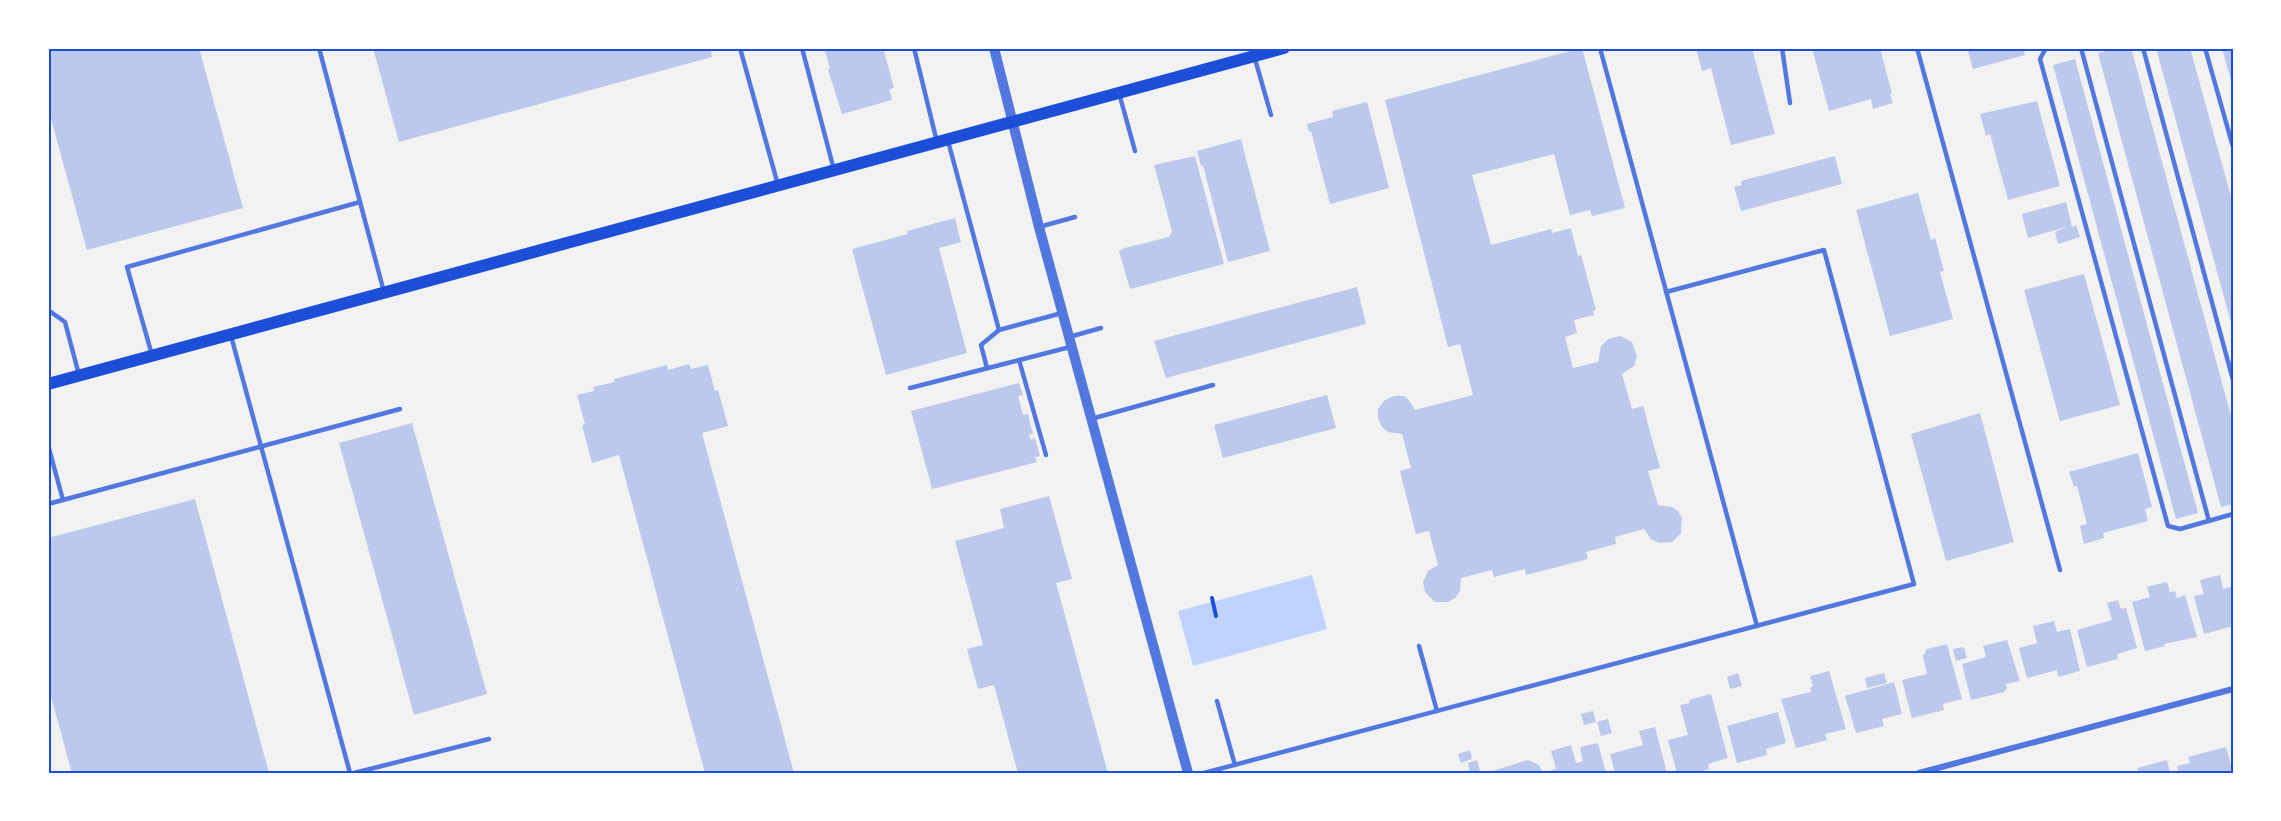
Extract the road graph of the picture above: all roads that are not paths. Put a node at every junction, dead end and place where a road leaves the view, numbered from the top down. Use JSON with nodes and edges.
{"nodes":[{"id":1,"x":319,"y":48,"type":"edge"},
{"id":2,"x":740,"y":48,"type":"edge"},
{"id":3,"x":802,"y":48,"type":"edge"},
{"id":4,"x":914,"y":48,"type":"edge"},
{"id":5,"x":994,"y":48,"type":"edge"},
{"id":6,"x":1284,"y":48,"type":"edge"},
{"id":7,"x":1600,"y":48,"type":"edge"},
{"id":8,"x":1782,"y":48,"type":"edge"},
{"id":9,"x":1917,"y":48,"type":"edge"},
{"id":10,"x":2046,"y":48,"type":"edge"},
{"id":11,"x":2081,"y":48,"type":"edge"},
{"id":12,"x":2143,"y":48,"type":"edge"},
{"id":13,"x":2205,"y":48,"type":"edge"},
{"id":14,"x":1254,"y":56,"type":"junction"},
{"id":15,"x":1119,"y":93,"type":"junction"},
{"id":16,"x":1790,"y":103,"type":"dead end"},
{"id":17,"x":1270,"y":115,"type":"dead end"},
{"id":18,"x":1013,"y":121,"type":"junction"},
{"id":19,"x":942,"y":140,"type":"junction"},
{"id":20,"x":2233,"y":147,"type":"edge"},
{"id":21,"x":1135,"y":151,"type":"dead end"},
{"id":22,"x":834,"y":170,"type":"junction"},
{"id":23,"x":778,"y":185,"type":"junction"},
{"id":24,"x":360,"y":202,"type":"junction"},
{"id":25,"x":1075,"y":217,"type":"dead end"},
{"id":26,"x":1039,"y":226,"type":"junction"},
{"id":27,"x":384,"y":292,"type":"junction"},
{"id":28,"x":1666,"y":292,"type":"junction"},
{"id":29,"x":48,"y":310,"type":"edge"},
{"id":30,"x":1062,"y":313,"type":"junction"},
{"id":31,"x":1101,"y":328,"type":"dead end"},
{"id":32,"x":999,"y":330,"type":"junction"},
{"id":33,"x":230,"y":334,"type":"junction"},
{"id":34,"x":1070,"y":342,"type":"junction"},
{"id":35,"x":152,"y":355,"type":"junction"},
{"id":36,"x":1019,"y":360,"type":"junction"},
{"id":37,"x":987,"y":368,"type":"junction"},
{"id":38,"x":79,"y":375,"type":"junction"},
{"id":39,"x":2233,"y":380,"type":"edge"},
{"id":40,"x":48,"y":384,"type":"edge"},
{"id":41,"x":1213,"y":385,"type":"dead end"},
{"id":42,"x":910,"y":388,"type":"dead end"},
{"id":43,"x":400,"y":409,"type":"dead end"},
{"id":44,"x":1091,"y":419,"type":"junction"},
{"id":45,"x":48,"y":445,"type":"edge"},
{"id":46,"x":261,"y":446,"type":"junction"},
{"id":47,"x":1046,"y":455,"type":"dead end"},
{"id":48,"x":63,"y":500,"type":"junction"},
{"id":49,"x":48,"y":504,"type":"edge"},
{"id":50,"x":2233,"y":514,"type":"edge"},
{"id":51,"x":2209,"y":521,"type":"junction"},
{"id":52,"x":2060,"y":570,"type":"dead end"},
{"id":53,"x":1757,"y":626,"type":"junction"},
{"id":54,"x":1419,"y":646,"type":"dead end"},
{"id":55,"x":2233,"y":689,"type":"edge"},
{"id":56,"x":1217,"y":701,"type":"dead end"},
{"id":57,"x":1437,"y":711,"type":"junction"},
{"id":58,"x":489,"y":739,"type":"dead end"},
{"id":59,"x":1235,"y":765,"type":"junction"},
{"id":60,"x":352,"y":773,"type":"edge"},
{"id":61,"x":1188,"y":773,"type":"edge"},
{"id":62,"x":1204,"y":773,"type":"edge"},
{"id":63,"x":1919,"y":773,"type":"edge"}],
"edges":[{"from":1,"to":24,"type":"lane"},
{"from":2,"to":23,"type":"lane"},
{"from":3,"to":22,"type":"lane"},
{"from":4,"to":19,"type":"lane"},
{"from":5,"to":18,"type":"street"},
{"from":6,"to":14,"type":"main road"},
{"from":7,"to":28,"type":"lane"},
{"from":8,"to":16,"type":"lane"},
{"from":9,"to":52,"type":"lane"},
{"from":10,"to":51,"type":"lane"},
{"from":11,"to":51,"type":"lane"},
{"from":12,"to":39,"type":"lane"},
{"from":13,"to":20,"type":"lane"},
{"from":14,"to":15,"type":"main road"},
{"from":14,"to":17,"type":"lane"},
{"from":15,"to":18,"type":"main road"},
{"from":15,"to":21,"type":"lane"},
{"from":18,"to":19,"type":"main road"},
{"from":18,"to":26,"type":"street"},
{"from":19,"to":22,"type":"main road"},
{"from":19,"to":32,"type":"lane"},
{"from":22,"to":23,"type":"main road"},
{"from":23,"to":27,"type":"main road"},
{"from":24,"to":27,"type":"lane"},
{"from":24,"to":35,"type":"lane"},
{"from":25,"to":26,"type":"lane"},
{"from":26,"to":30,"type":"street"},
{"from":27,"to":33,"type":"main road"},
{"from":28,"to":53,"type":"lane"},
{"from":28,"to":53,"type":"lane"},
{"from":29,"to":38,"type":"lane"},
{"from":30,"to":32,"type":"lane"},
{"from":30,"to":34,"type":"street"},
{"from":31,"to":34,"type":"lane"},
{"from":32,"to":37,"type":"lane"},
{"from":33,"to":35,"type":"main road"},
{"from":33,"to":46,"type":"lane"},
{"from":34,"to":36,"type":"lane"},
{"from":34,"to":44,"type":"street"},
{"from":35,"to":38,"type":"main road"},
{"from":36,"to":37,"type":"lane"},
{"from":36,"to":47,"type":"lane"},
{"from":37,"to":42,"type":"lane"},
{"from":38,"to":40,"type":"main road"},
{"from":41,"to":44,"type":"lane"},
{"from":43,"to":46,"type":"lane"},
{"from":44,"to":61,"type":"street"},
{"from":45,"to":48,"type":"lane"},
{"from":46,"to":48,"type":"lane"},
{"from":46,"to":60,"type":"lane"},
{"from":48,"to":49,"type":"lane"},
{"from":50,"to":51,"type":"lane"},
{"from":53,"to":57,"type":"lane"},
{"from":54,"to":57,"type":"lane"},
{"from":55,"to":63,"type":"street"},
{"from":56,"to":59,"type":"lane"},
{"from":57,"to":59,"type":"lane"},
{"from":58,"to":60,"type":"lane"},
{"from":59,"to":62,"type":"lane"}]}
